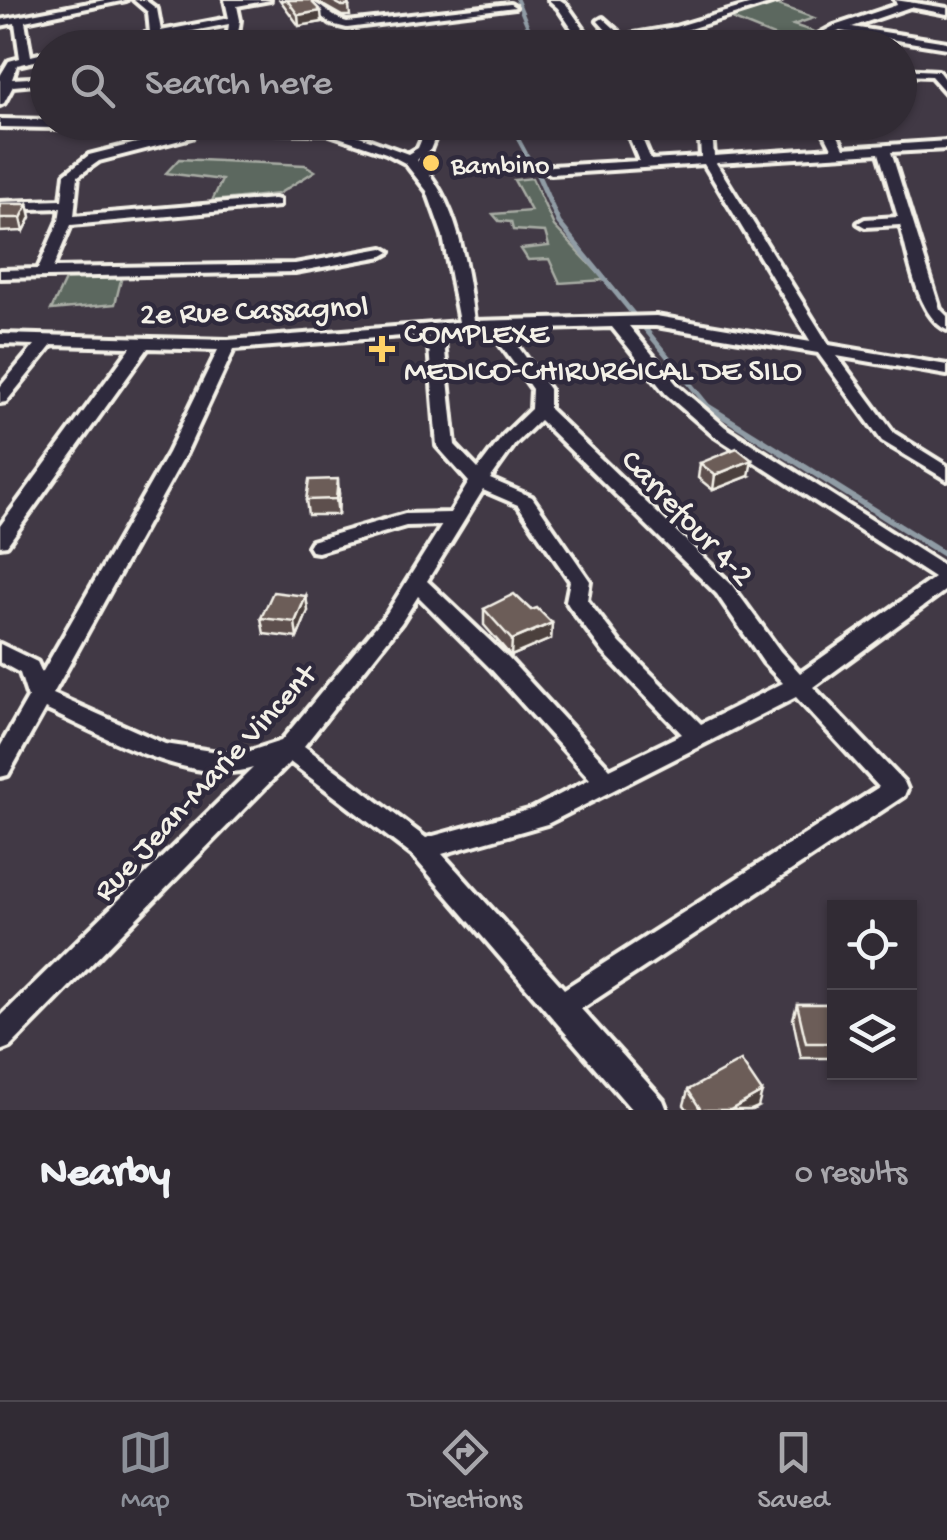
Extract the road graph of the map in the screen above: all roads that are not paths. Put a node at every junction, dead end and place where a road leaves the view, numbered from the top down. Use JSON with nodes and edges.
{"nodes":[{"id":1,"x":121,"y":0,"type":"edge"},
{"id":2,"x":138,"y":0,"type":"edge"},
{"id":3,"x":265,"y":0,"type":"edge"},
{"id":4,"x":306,"y":0,"type":"edge"},
{"id":5,"x":398,"y":0,"type":"edge"},
{"id":6,"x":554,"y":0,"type":"edge"},
{"id":7,"x":776,"y":0,"type":"edge"},
{"id":8,"x":892,"y":0,"type":"edge"},
{"id":9,"x":231,"y":2,"type":"edge"},
{"id":10,"x":64,"y":4,"type":"edge"},
{"id":11,"x":909,"y":4,"type":"junction"},
{"id":12,"x":510,"y":6,"type":"dead end"},
{"id":13,"x":947,"y":11,"type":"edge"},
{"id":14,"x":409,"y":16,"type":"junction"},
{"id":15,"x":20,"y":20,"type":"junction"},
{"id":16,"x":235,"y":20,"type":"junction"},
{"id":17,"x":603,"y":21,"type":"dead end"},
{"id":18,"x":0,"y":24,"type":"edge"},
{"id":19,"x":155,"y":30,"type":"edge"},
{"id":20,"x":182,"y":30,"type":"edge"},
{"id":21,"x":234,"y":30,"type":"edge"},
{"id":22,"x":579,"y":30,"type":"edge"},
{"id":23,"x":611,"y":30,"type":"edge"},
{"id":24,"x":676,"y":30,"type":"edge"},
{"id":25,"x":834,"y":30,"type":"edge"},
{"id":26,"x":917,"y":41,"type":"edge"},
{"id":27,"x":947,"y":45,"type":"edge"},
{"id":28,"x":30,"y":57,"type":"edge"},
{"id":29,"x":26,"y":58,"type":"junction"},
{"id":30,"x":917,"y":73,"type":"edge"},
{"id":31,"x":30,"y":81,"type":"edge"},
{"id":32,"x":7,"y":83,"type":"junction"},
{"id":33,"x":947,"y":90,"type":"edge"},
{"id":34,"x":0,"y":100,"type":"edge"},
{"id":35,"x":0,"y":124,"type":"edge"},
{"id":36,"x":30,"y":124,"type":"edge"},
{"id":37,"x":161,"y":140,"type":"edge"},
{"id":38,"x":362,"y":140,"type":"edge"},
{"id":39,"x":428,"y":140,"type":"edge"},
{"id":40,"x":636,"y":140,"type":"edge"},
{"id":41,"x":707,"y":140,"type":"edge"},
{"id":42,"x":833,"y":140,"type":"edge"},
{"id":43,"x":947,"y":145,"type":"edge"},
{"id":44,"x":885,"y":152,"type":"junction"},
{"id":45,"x":840,"y":153,"type":"junction"},
{"id":46,"x":408,"y":160,"type":"junction"},
{"id":47,"x":708,"y":161,"type":"junction"},
{"id":48,"x":646,"y":163,"type":"junction"},
{"id":49,"x":551,"y":170,"type":"dead end"},
{"id":50,"x":274,"y":203,"type":"dead end"},
{"id":51,"x":70,"y":204,"type":"junction"},
{"id":52,"x":0,"y":206,"type":"edge"},
{"id":53,"x":906,"y":220,"type":"junction"},
{"id":54,"x":66,"y":221,"type":"junction"},
{"id":55,"x":864,"y":223,"type":"dead end"},
{"id":56,"x":383,"y":252,"type":"dead end"},
{"id":57,"x":44,"y":272,"type":"junction"},
{"id":58,"x":0,"y":274,"type":"edge"},
{"id":59,"x":623,"y":321,"type":"junction"},
{"id":60,"x":494,"y":324,"type":"junction"},
{"id":61,"x":947,"y":325,"type":"edge"},
{"id":62,"x":467,"y":326,"type":"junction"},
{"id":63,"x":435,"y":328,"type":"junction"},
{"id":64,"x":0,"y":338,"type":"edge"},
{"id":65,"x":48,"y":340,"type":"junction"},
{"id":66,"x":142,"y":344,"type":"junction"},
{"id":67,"x":228,"y":345,"type":"junction"},
{"id":68,"x":822,"y":347,"type":"junction"},
{"id":69,"x":947,"y":370,"type":"edge"},
{"id":70,"x":0,"y":398,"type":"edge"},
{"id":71,"x":540,"y":410,"type":"junction"},
{"id":72,"x":947,"y":474,"type":"edge"},
{"id":73,"x":479,"y":480,"type":"junction"},
{"id":74,"x":455,"y":519,"type":"junction"},
{"id":75,"x":0,"y":540,"type":"edge"},
{"id":76,"x":318,"y":546,"type":"dead end"},
{"id":77,"x":947,"y":578,"type":"edge"},
{"id":78,"x":416,"y":582,"type":"junction"},
{"id":79,"x":0,"y":652,"type":"edge"},
{"id":80,"x":801,"y":684,"type":"junction"},
{"id":81,"x":39,"y":697,"type":"junction"},
{"id":82,"x":699,"y":736,"type":"junction"},
{"id":83,"x":288,"y":748,"type":"junction"},
{"id":84,"x":0,"y":768,"type":"edge"},
{"id":85,"x":607,"y":782,"type":"junction"},
{"id":86,"x":422,"y":849,"type":"junction"},
{"id":87,"x":560,"y":1008,"type":"junction"},
{"id":88,"x":0,"y":1037,"type":"edge"},
{"id":89,"x":652,"y":1110,"type":"edge"}],
"edges":[{"from":1,"to":10,"type":"street"},
{"from":2,"to":19,"type":"street"},
{"from":3,"to":9,"type":"street"},
{"from":4,"to":14,"type":"street"},
{"from":5,"to":14,"type":"street"},
{"from":6,"to":22,"type":"street"},
{"from":7,"to":24,"type":"street"},
{"from":8,"to":11,"type":"street"},
{"from":9,"to":16,"type":"street"},
{"from":10,"to":15,"type":"street"},
{"from":11,"to":13,"type":"street"},
{"from":11,"to":25,"type":"street"},
{"from":12,"to":14,"type":"street"},
{"from":15,"to":18,"type":"street"},
{"from":15,"to":29,"type":"street"},
{"from":16,"to":20,"type":"street"},
{"from":16,"to":21,"type":"street"},
{"from":17,"to":23,"type":"street"},
{"from":26,"to":27,"type":"street"},
{"from":28,"to":29,"type":"street"},
{"from":29,"to":32,"type":"street"},
{"from":30,"to":33,"type":"street"},
{"from":31,"to":32,"type":"street"},
{"from":32,"to":34,"type":"street"},
{"from":35,"to":36,"type":"street"},
{"from":37,"to":51,"type":"street"},
{"from":38,"to":46,"type":"street"},
{"from":39,"to":46,"type":"street"},
{"from":40,"to":48,"type":"street"},
{"from":41,"to":47,"type":"street"},
{"from":42,"to":45,"type":"street"},
{"from":43,"to":44,"type":"street"},
{"from":44,"to":45,"type":"street"},
{"from":44,"to":53,"type":"street"},
{"from":45,"to":47,"type":"street"},
{"from":46,"to":62,"type":"street"},
{"from":47,"to":48,"type":"street"},
{"from":47,"to":68,"type":"street"},
{"from":48,"to":49,"type":"street"},
{"from":50,"to":54,"type":"street"},
{"from":51,"to":52,"type":"street"},
{"from":51,"to":54,"type":"street"},
{"from":53,"to":55,"type":"street"},
{"from":53,"to":61,"type":"street"},
{"from":54,"to":57,"type":"street"},
{"from":56,"to":57,"type":"street"},
{"from":57,"to":58,"type":"street"},
{"from":59,"to":60,"type":"street","name":"2e Rue Cassagnol"},
{"from":59,"to":68,"type":"street","name":"2e Rue Cassagnol"},
{"from":59,"to":77,"type":"street"},
{"from":60,"to":62,"type":"street","name":"2e Rue Cassagnol"},
{"from":60,"to":71,"type":"street","name":"Carrefour 4-2"},
{"from":62,"to":63,"type":"street","name":"2e Rue Cassagnol"},
{"from":63,"to":67,"type":"street","name":"2e Rue Cassagnol"},
{"from":63,"to":73,"type":"street"},
{"from":64,"to":65,"type":"street","name":"2e Rue Cassagnol"},
{"from":65,"to":66,"type":"street","name":"2e Rue Cassagnol"},
{"from":65,"to":70,"type":"street"},
{"from":66,"to":67,"type":"street","name":"2e Rue Cassagnol"},
{"from":66,"to":75,"type":"street"},
{"from":67,"to":81,"type":"street"},
{"from":68,"to":69,"type":"street","name":"2e Rue Cassagnol"},
{"from":68,"to":72,"type":"street"},
{"from":71,"to":73,"type":"street","name":"Rue Jean-Marie Vincent"},
{"from":71,"to":80,"type":"street","name":"Carrefour 4-2"},
{"from":73,"to":74,"type":"street","name":"Rue Jean-Marie Vincent"},
{"from":73,"to":82,"type":"street"},
{"from":74,"to":76,"type":"street"},
{"from":74,"to":78,"type":"street","name":"Rue Jean-Marie Vincent"},
{"from":77,"to":80,"type":"street"},
{"from":78,"to":83,"type":"street","name":"Rue Jean-Marie Vincent"},
{"from":78,"to":85,"type":"street"},
{"from":79,"to":81,"type":"street"},
{"from":80,"to":82,"type":"street"},
{"from":80,"to":87,"type":"street","name":"Carrefour 4-2"},
{"from":81,"to":83,"type":"street"},
{"from":81,"to":84,"type":"street"},
{"from":82,"to":85,"type":"street"},
{"from":83,"to":86,"type":"street"},
{"from":83,"to":88,"type":"street","name":"Rue Jean-Marie Vincent"},
{"from":85,"to":86,"type":"street"},
{"from":86,"to":87,"type":"street"},
{"from":87,"to":89,"type":"street"}]}
